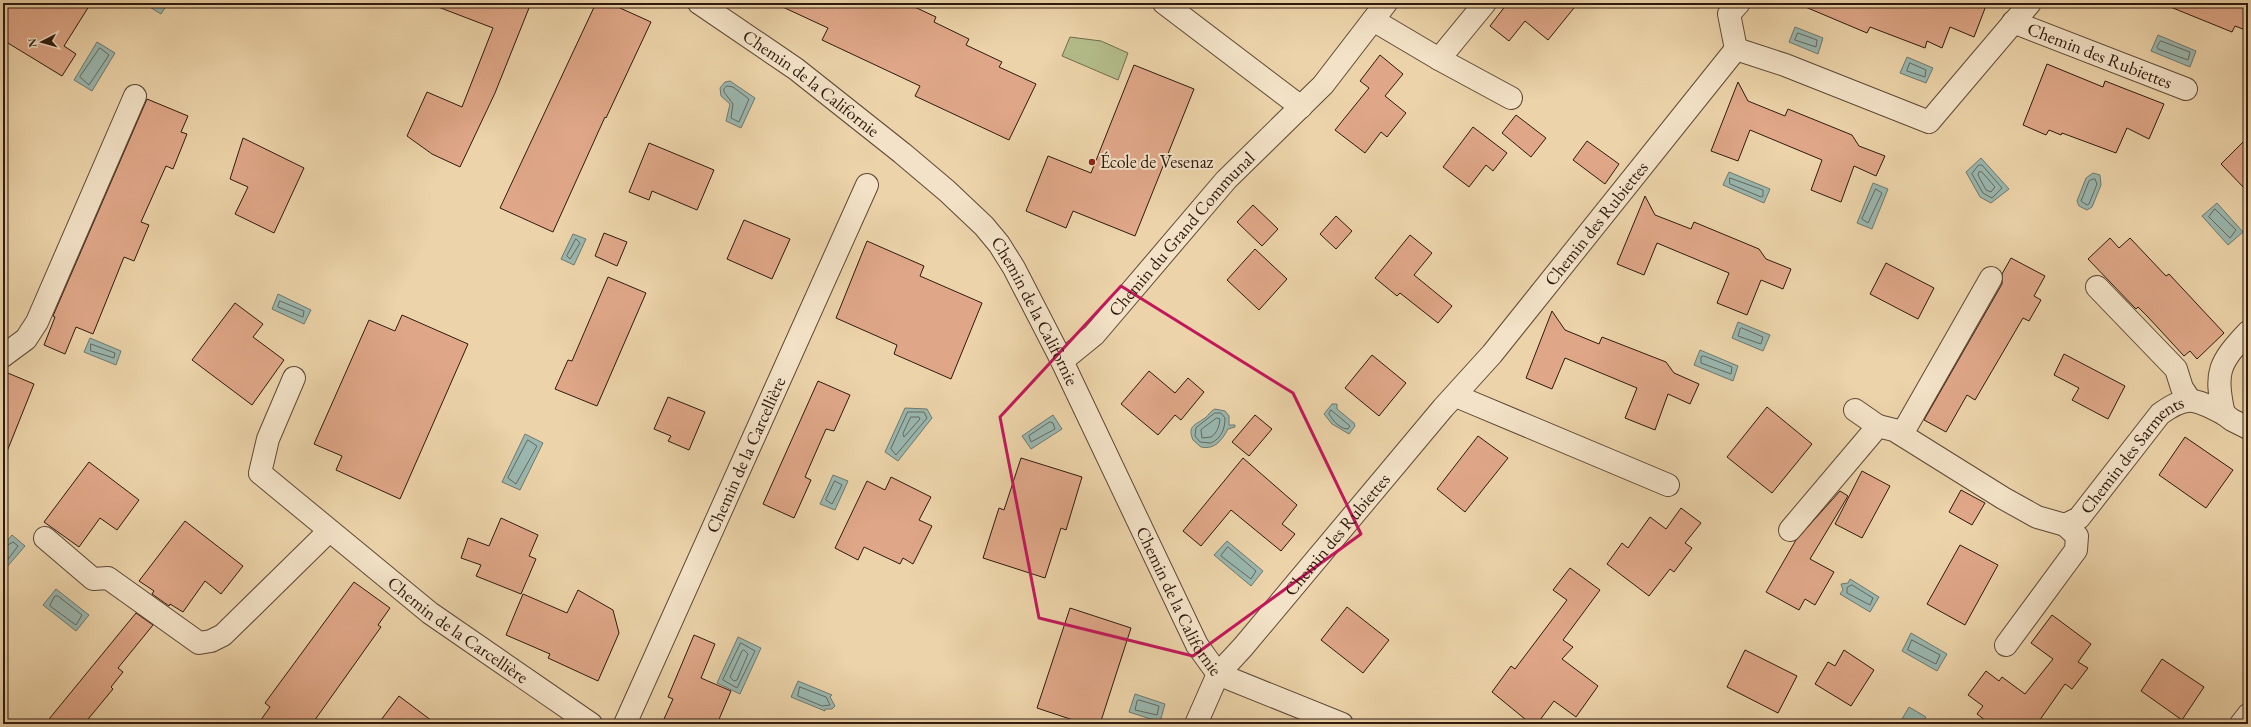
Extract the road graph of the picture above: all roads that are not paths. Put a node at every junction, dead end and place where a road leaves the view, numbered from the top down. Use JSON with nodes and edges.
{"nodes":[{"id":1,"x":699,"y":3,"type":"edge"},
{"id":2,"x":1164,"y":3,"type":"edge"},
{"id":3,"x":1386,"y":3,"type":"edge"},
{"id":4,"x":1485,"y":3,"type":"edge"},
{"id":5,"x":1738,"y":3,"type":"edge"},
{"id":6,"x":2030,"y":3,"type":"edge"},
{"id":7,"x":1373,"y":20,"type":"junction"},
{"id":8,"x":2013,"y":22,"type":"junction"},
{"id":9,"x":1736,"y":49,"type":"junction"},
{"id":10,"x":1439,"y":59,"type":"junction"},
{"id":11,"x":2186,"y":88,"type":"dead end"},
{"id":12,"x":135,"y":96,"type":"dead end"},
{"id":13,"x":1511,"y":98,"type":"dead end"},
{"id":14,"x":1301,"y":107,"type":"junction"},
{"id":15,"x":867,"y":185,"type":"dead end"},
{"id":16,"x":1990,"y":278,"type":"dead end"},
{"id":17,"x":2097,"y":287,"type":"dead end"},
{"id":18,"x":2248,"y":332,"type":"edge"},
{"id":19,"x":3,"y":356,"type":"edge"},
{"id":20,"x":1062,"y":361,"type":"junction"},
{"id":21,"x":294,"y":378,"type":"dead end"},
{"id":22,"x":1456,"y":396,"type":"junction"},
{"id":23,"x":2190,"y":400,"type":"junction"},
{"id":24,"x":1855,"y":410,"type":"dead end"},
{"id":25,"x":2224,"y":414,"type":"junction"},
{"id":26,"x":1878,"y":426,"type":"junction"},
{"id":27,"x":2248,"y":428,"type":"edge"},
{"id":28,"x":1902,"y":434,"type":"junction"},
{"id":29,"x":1668,"y":485,"type":"dead end"},
{"id":30,"x":2065,"y":525,"type":"junction"},
{"id":31,"x":1790,"y":530,"type":"dead end"},
{"id":32,"x":329,"y":531,"type":"junction"},
{"id":33,"x":45,"y":538,"type":"dead end"},
{"id":34,"x":2006,"y":645,"type":"dead end"},
{"id":35,"x":1218,"y":674,"type":"junction"},
{"id":36,"x":2248,"y":715,"type":"edge"},
{"id":37,"x":591,"y":724,"type":"edge"},
{"id":38,"x":625,"y":724,"type":"edge"},
{"id":39,"x":1196,"y":724,"type":"edge"},
{"id":40,"x":1342,"y":724,"type":"edge"},
{"id":41,"x":2241,"y":724,"type":"edge"}],
"edges":[{"from":1,"to":20,"type":"street","name":"Chemin de la Californie"},
{"from":2,"to":14,"type":"street"},
{"from":3,"to":7,"type":"street","name":"Chemin du Grand Communal"},
{"from":4,"to":10,"type":"street"},
{"from":5,"to":9,"type":"street"},
{"from":6,"to":8,"type":"street","name":"Chemin des Rubiettes"},
{"from":7,"to":10,"type":"street"},
{"from":7,"to":14,"type":"street","name":"Chemin du Grand Communal"},
{"from":8,"to":9,"type":"street","name":"Chemin des Rubiettes"},
{"from":8,"to":11,"type":"street","name":"Chemin des Rubiettes"},
{"from":9,"to":22,"type":"street","name":"Chemin des Rubiettes"},
{"from":10,"to":13,"type":"street"},
{"from":12,"to":19,"type":"street"},
{"from":14,"to":20,"type":"street","name":"Chemin du Grand Communal"},
{"from":15,"to":38,"type":"street","name":"Chemin de la Carcellière"},
{"from":16,"to":28,"type":"street"},
{"from":17,"to":23,"type":"street"},
{"from":18,"to":25,"type":"street"},
{"from":20,"to":35,"type":"street","name":"Chemin de la Californie"},
{"from":21,"to":32,"type":"street","name":"Chemin de la Carcellière"},
{"from":22,"to":29,"type":"street"},
{"from":22,"to":35,"type":"street","name":"Chemin des Rubiettes"},
{"from":23,"to":25,"type":"street","name":"Chemin des Sarments"},
{"from":23,"to":30,"type":"street","name":"Chemin des Sarments"},
{"from":24,"to":26,"type":"street","name":"Chemin des Sarments"},
{"from":25,"to":27,"type":"street","name":"Chemin des Sarments"},
{"from":26,"to":28,"type":"street","name":"Chemin des Sarments"},
{"from":26,"to":31,"type":"street"},
{"from":28,"to":30,"type":"street","name":"Chemin des Sarments"},
{"from":30,"to":34,"type":"street"},
{"from":32,"to":33,"type":"street"},
{"from":32,"to":37,"type":"street","name":"Chemin de la Carcellière"},
{"from":35,"to":39,"type":"street","name":"Chemin de la Californie"},
{"from":35,"to":40,"type":"street"},
{"from":36,"to":41,"type":"street"}]}
